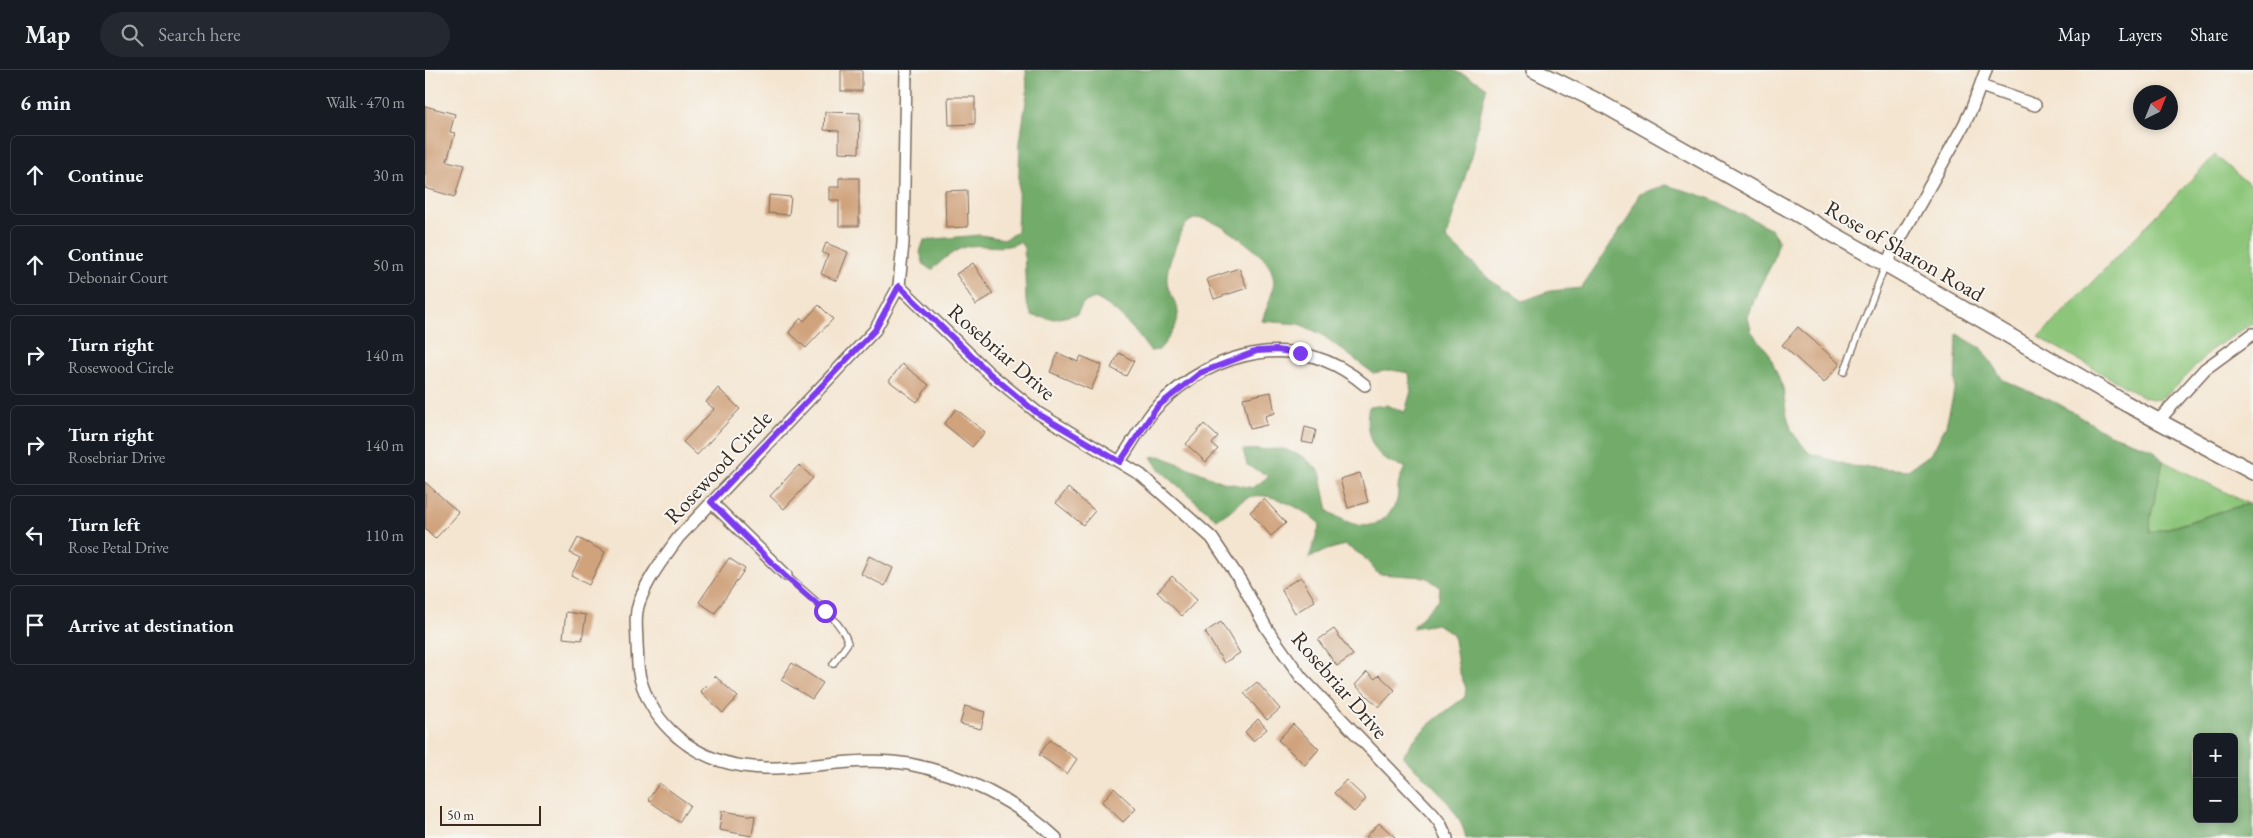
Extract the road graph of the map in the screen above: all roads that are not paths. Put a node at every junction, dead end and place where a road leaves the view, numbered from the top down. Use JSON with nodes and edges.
{"nodes":[{"id":1,"x":906,"y":70,"type":"edge"},
{"id":2,"x":1534,"y":70,"type":"edge"},
{"id":3,"x":1986,"y":70,"type":"edge"},
{"id":4,"x":1981,"y":86,"type":"junction"},
{"id":5,"x":2035,"y":106,"type":"dead end"},
{"id":6,"x":1886,"y":264,"type":"junction"},
{"id":7,"x":899,"y":286,"type":"junction"},
{"id":8,"x":2253,"y":334,"type":"edge"},
{"id":9,"x":1844,"y":372,"type":"dead end"},
{"id":10,"x":1365,"y":385,"type":"dead end"},
{"id":11,"x":2159,"y":420,"type":"junction"},
{"id":12,"x":1120,"y":462,"type":"junction"},
{"id":13,"x":2253,"y":472,"type":"edge"},
{"id":14,"x":711,"y":502,"type":"junction"},
{"id":15,"x":785,"y":576,"type":"joint"},
{"id":16,"x":833,"y":664,"type":"dead end"},
{"id":17,"x":1056,"y":838,"type":"edge"},
{"id":18,"x":1447,"y":838,"type":"edge"}],
"edges":[{"from":1,"to":7,"type":"street"},
{"from":2,"to":6,"type":"street","name":"Rose of Sharon Road"},
{"from":3,"to":4,"type":"street"},
{"from":4,"to":5,"type":"street"},
{"from":4,"to":6,"type":"street"},
{"from":6,"to":9,"type":"lane"},
{"from":6,"to":11,"type":"street","name":"Rose of Sharon Road"},
{"from":7,"to":12,"type":"street","name":"Rosebriar Drive"},
{"from":7,"to":14,"type":"street","name":"Rosewood Circle"},
{"from":8,"to":11,"type":"street"},
{"from":10,"to":12,"type":"street"},
{"from":11,"to":13,"type":"street","name":"Rose of Sharon Road"},
{"from":12,"to":18,"type":"street","name":"Rosebriar Drive"},
{"from":14,"to":15,"type":"street"},
{"from":14,"to":17,"type":"street","name":"Rosewood Circle"},
{"from":15,"to":16,"type":"lane"}]}
